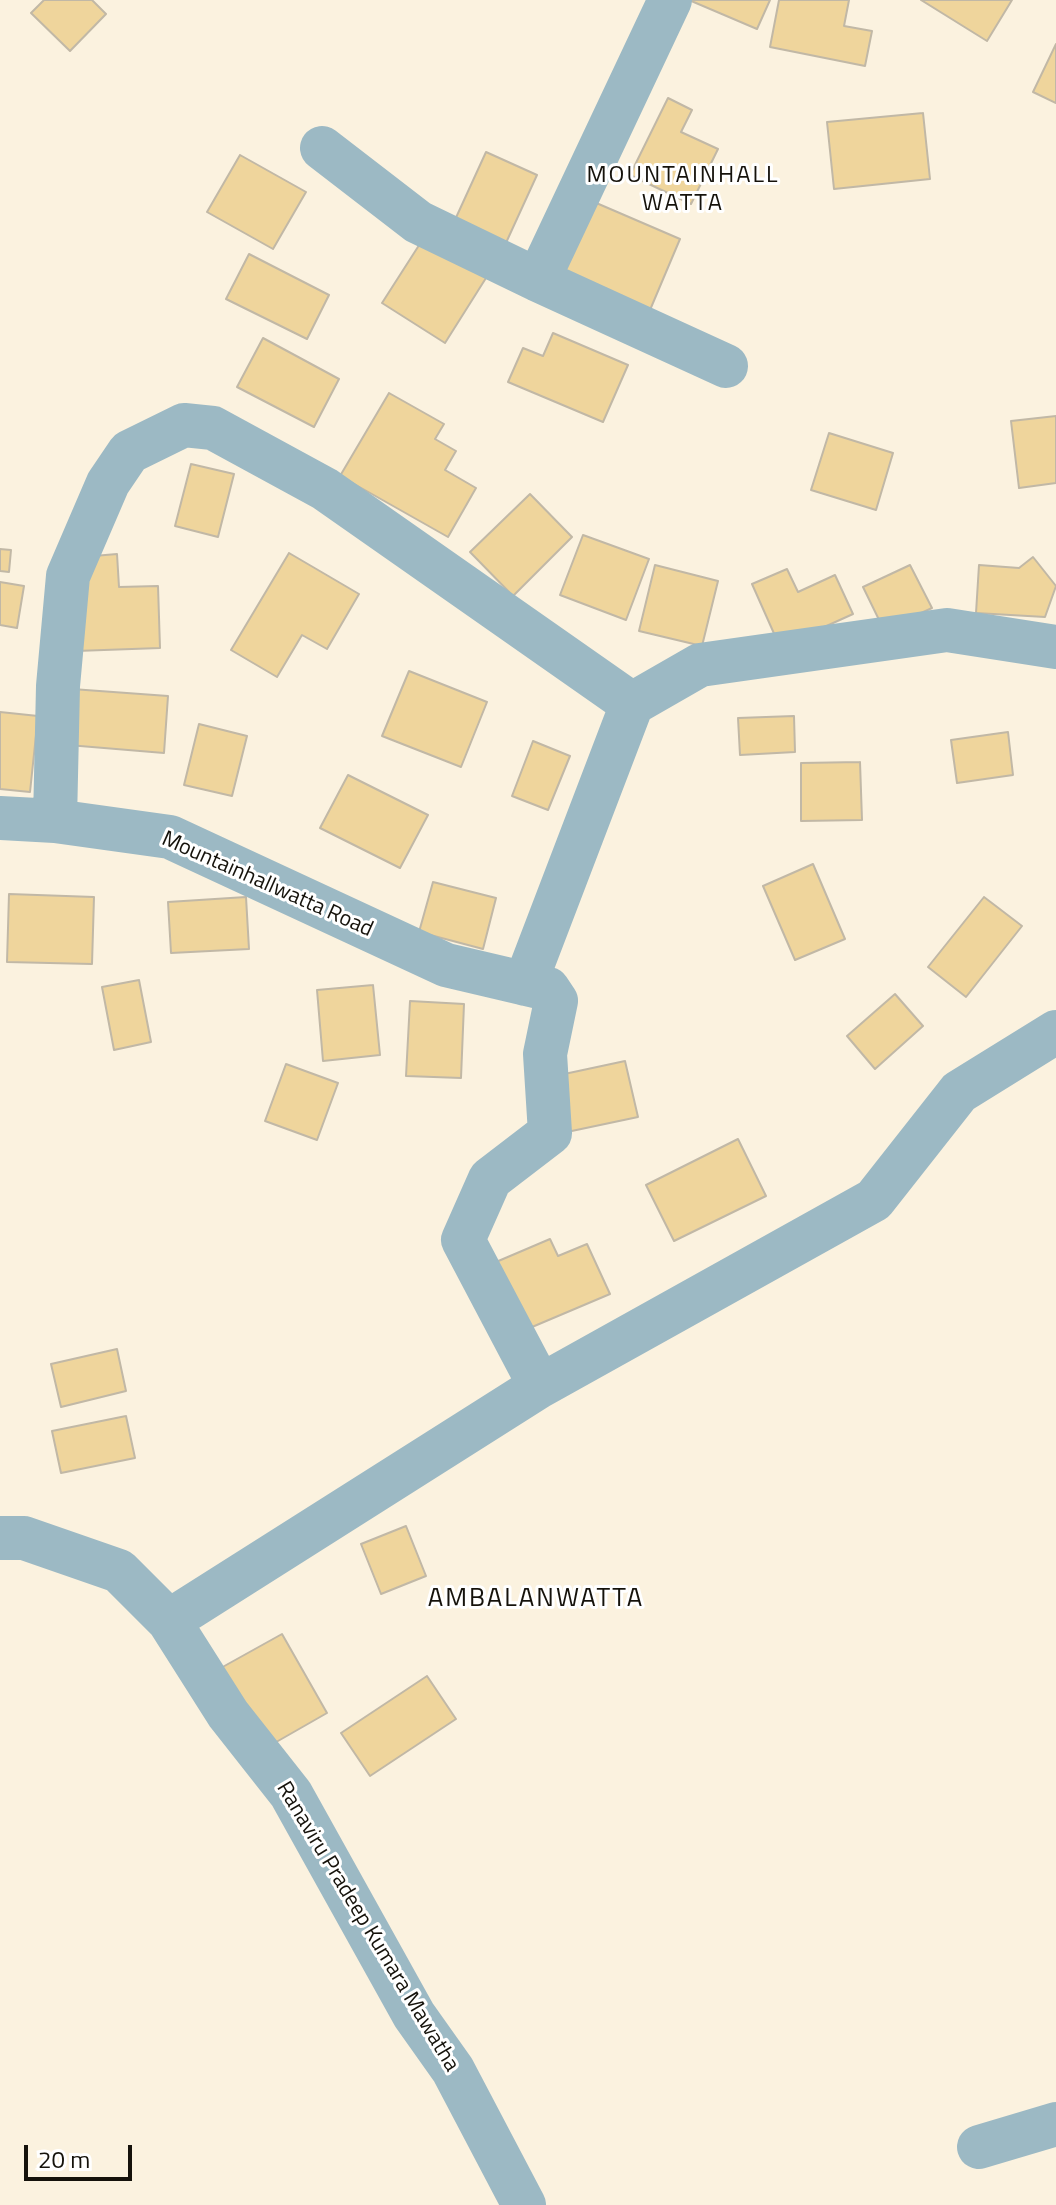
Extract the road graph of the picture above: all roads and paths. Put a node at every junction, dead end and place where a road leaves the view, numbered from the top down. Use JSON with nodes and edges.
{"nodes":[{"id":1,"x":670,"y":0,"type":"edge"},
{"id":2,"x":322,"y":148,"type":"dead end"},
{"id":3,"x":538,"y":280,"type":"junction"},
{"id":4,"x":726,"y":366,"type":"dead end"},
{"id":5,"x":1056,"y":647,"type":"edge"},
{"id":6,"x":632,"y":704,"type":"junction"},
{"id":7,"x":0,"y":818,"type":"edge"},
{"id":8,"x":55,"y":821,"type":"junction"},
{"id":9,"x":525,"y":984,"type":"junction"},
{"id":10,"x":1056,"y":1032,"type":"edge"},
{"id":11,"x":540,"y":1386,"type":"junction"},
{"id":12,"x":0,"y":1538,"type":"edge"},
{"id":13,"x":169,"y":1621,"type":"junction"},
{"id":14,"x":1056,"y":2124,"type":"edge"},
{"id":15,"x":979,"y":2147,"type":"dead end"},
{"id":16,"x":524,"y":2205,"type":"edge"}],
"edges":[{"from":1,"to":3,"type":"street"},
{"from":2,"to":3,"type":"street"},
{"from":3,"to":4,"type":"street"},
{"from":5,"to":6,"type":"street"},
{"from":6,"to":8,"type":"street"},
{"from":6,"to":9,"type":"street"},
{"from":7,"to":8,"type":"street","name":"Mountainhallwatta Road"},
{"from":8,"to":9,"type":"street","name":"Mountainhallwatta Road"},
{"from":9,"to":11,"type":"street","name":"Mountainhallwatta Road"},
{"from":10,"to":11,"type":"street"},
{"from":11,"to":13,"type":"street"},
{"from":12,"to":13,"type":"street","name":"Ranaviru Pradeep Kumara Mawatha"},
{"from":13,"to":16,"type":"street","name":"Ranaviru Pradeep Kumara Mawatha"},
{"from":14,"to":15,"type":"street"}]}
